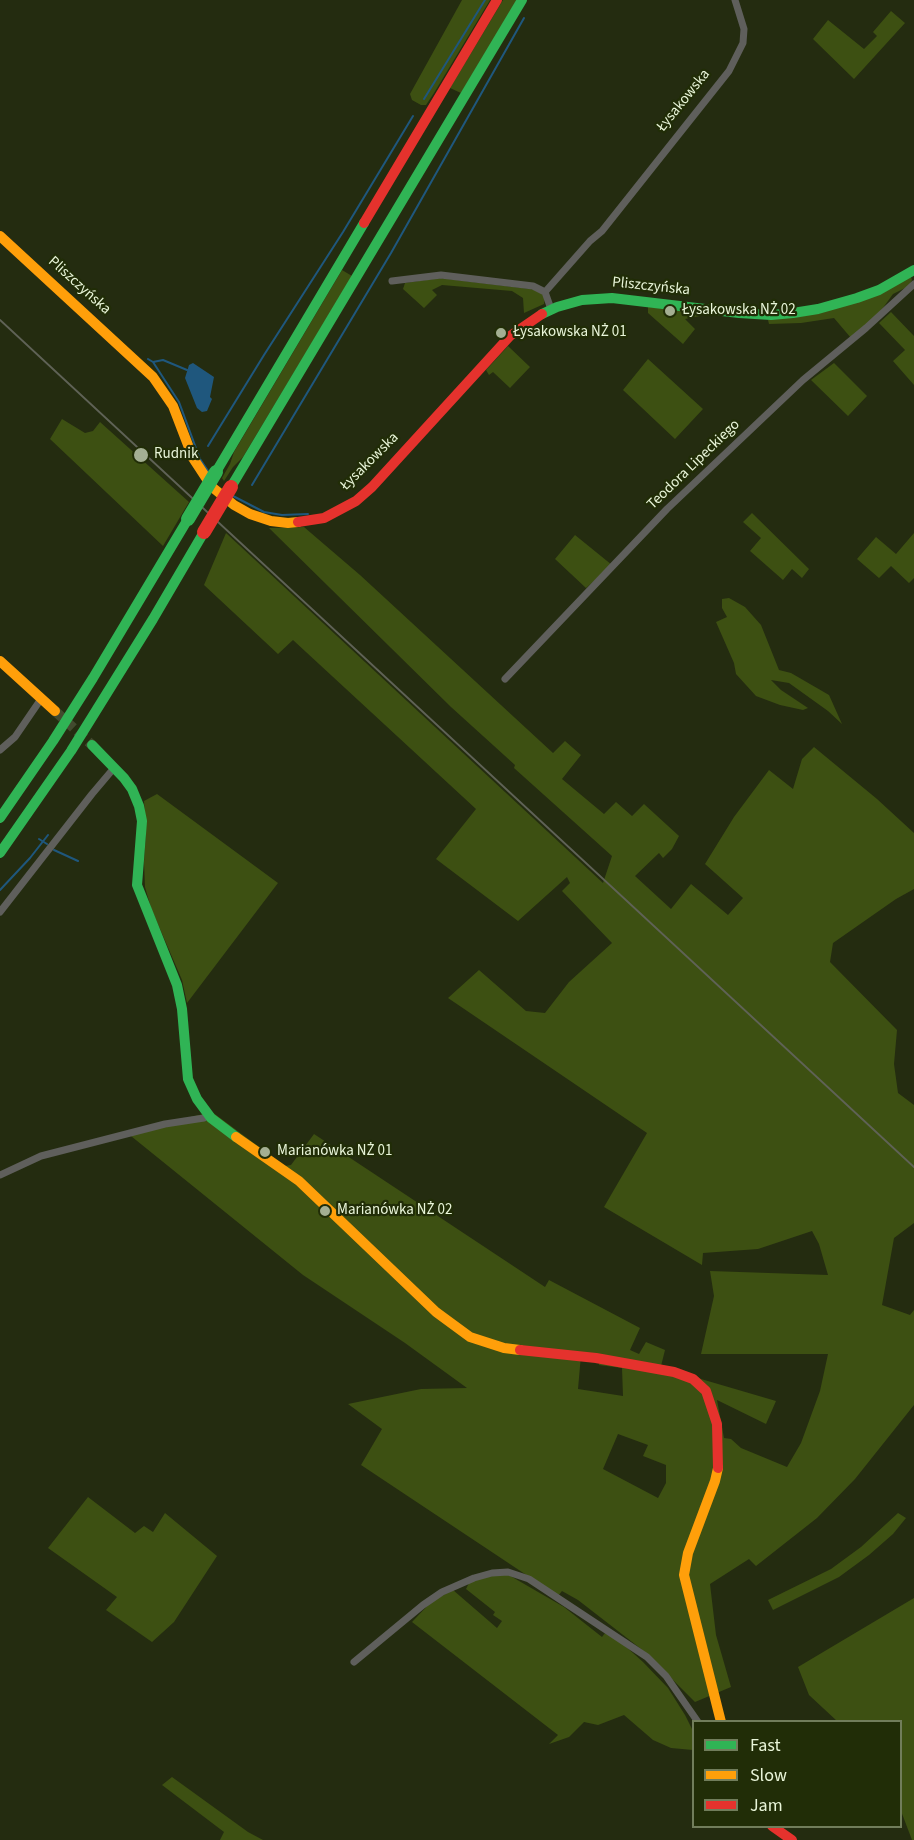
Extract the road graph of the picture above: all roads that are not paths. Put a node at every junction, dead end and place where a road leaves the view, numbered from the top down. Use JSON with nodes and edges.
{"nodes":[{"id":1,"x":497,"y":0,"type":"edge"},
{"id":2,"x":522,"y":0,"type":"edge"},
{"id":3,"x":735,"y":0,"type":"edge"},
{"id":4,"x":0,"y":236,"type":"edge"},
{"id":5,"x":914,"y":274,"type":"edge"},
{"id":6,"x":392,"y":281,"type":"dead end"},
{"id":7,"x":545,"y":292,"type":"junction"},
{"id":8,"x":551,"y":309,"type":"junction"},
{"id":9,"x":136,"y":359,"type":"joint"},
{"id":10,"x":0,"y":661,"type":"edge"},
{"id":11,"x":505,"y":679,"type":"dead end"},
{"id":12,"x":41,"y":699,"type":"junction"},
{"id":13,"x":56,"y":711,"type":"tunnel mouth"},
{"id":14,"x":92,"y":745,"type":"tunnel mouth"},
{"id":15,"x":0,"y":750,"type":"edge"},
{"id":16,"x":114,"y":768,"type":"junction"},
{"id":17,"x":0,"y":818,"type":"edge"},
{"id":18,"x":0,"y":853,"type":"edge"},
{"id":19,"x":0,"y":912,"type":"edge"},
{"id":20,"x":208,"y":1115,"type":"junction"},
{"id":21,"x":0,"y":1175,"type":"edge"},
{"id":22,"x":354,"y":1662,"type":"dead end"},
{"id":23,"x":697,"y":1720,"type":"edge"},
{"id":24,"x":720,"y":1720,"type":"edge"},
{"id":25,"x":774,"y":1828,"type":"edge"},
{"id":26,"x":792,"y":1840,"type":"edge"}],
"edges":[{"from":1,"to":17,"type":"main road","bridge":true},
{"from":2,"to":18,"type":"main road","bridge":true},
{"from":3,"to":7,"type":"street","name":"Łysakowska"},
{"from":4,"to":9,"type":"main road","name":"Pliszczyńska"},
{"from":5,"to":8,"type":"main road","name":"Pliszczyńska"},
{"from":5,"to":11,"type":"street","name":"Teodora Lipeckiego"},
{"from":6,"to":7,"type":"street"},
{"from":7,"to":8,"type":"street"},
{"from":8,"to":9,"type":"main road","name":"Łysakowska"},
{"from":10,"to":12,"type":"main road"},
{"from":12,"to":13,"type":"main road"},
{"from":12,"to":15,"type":"street"},
{"from":14,"to":16,"type":"main road"},
{"from":16,"to":19,"type":"street"},
{"from":16,"to":20,"type":"main road"},
{"from":20,"to":21,"type":"street"},
{"from":20,"to":24,"type":"main road"},
{"from":22,"to":23,"type":"street"},
{"from":25,"to":26,"type":"main road"}]}
